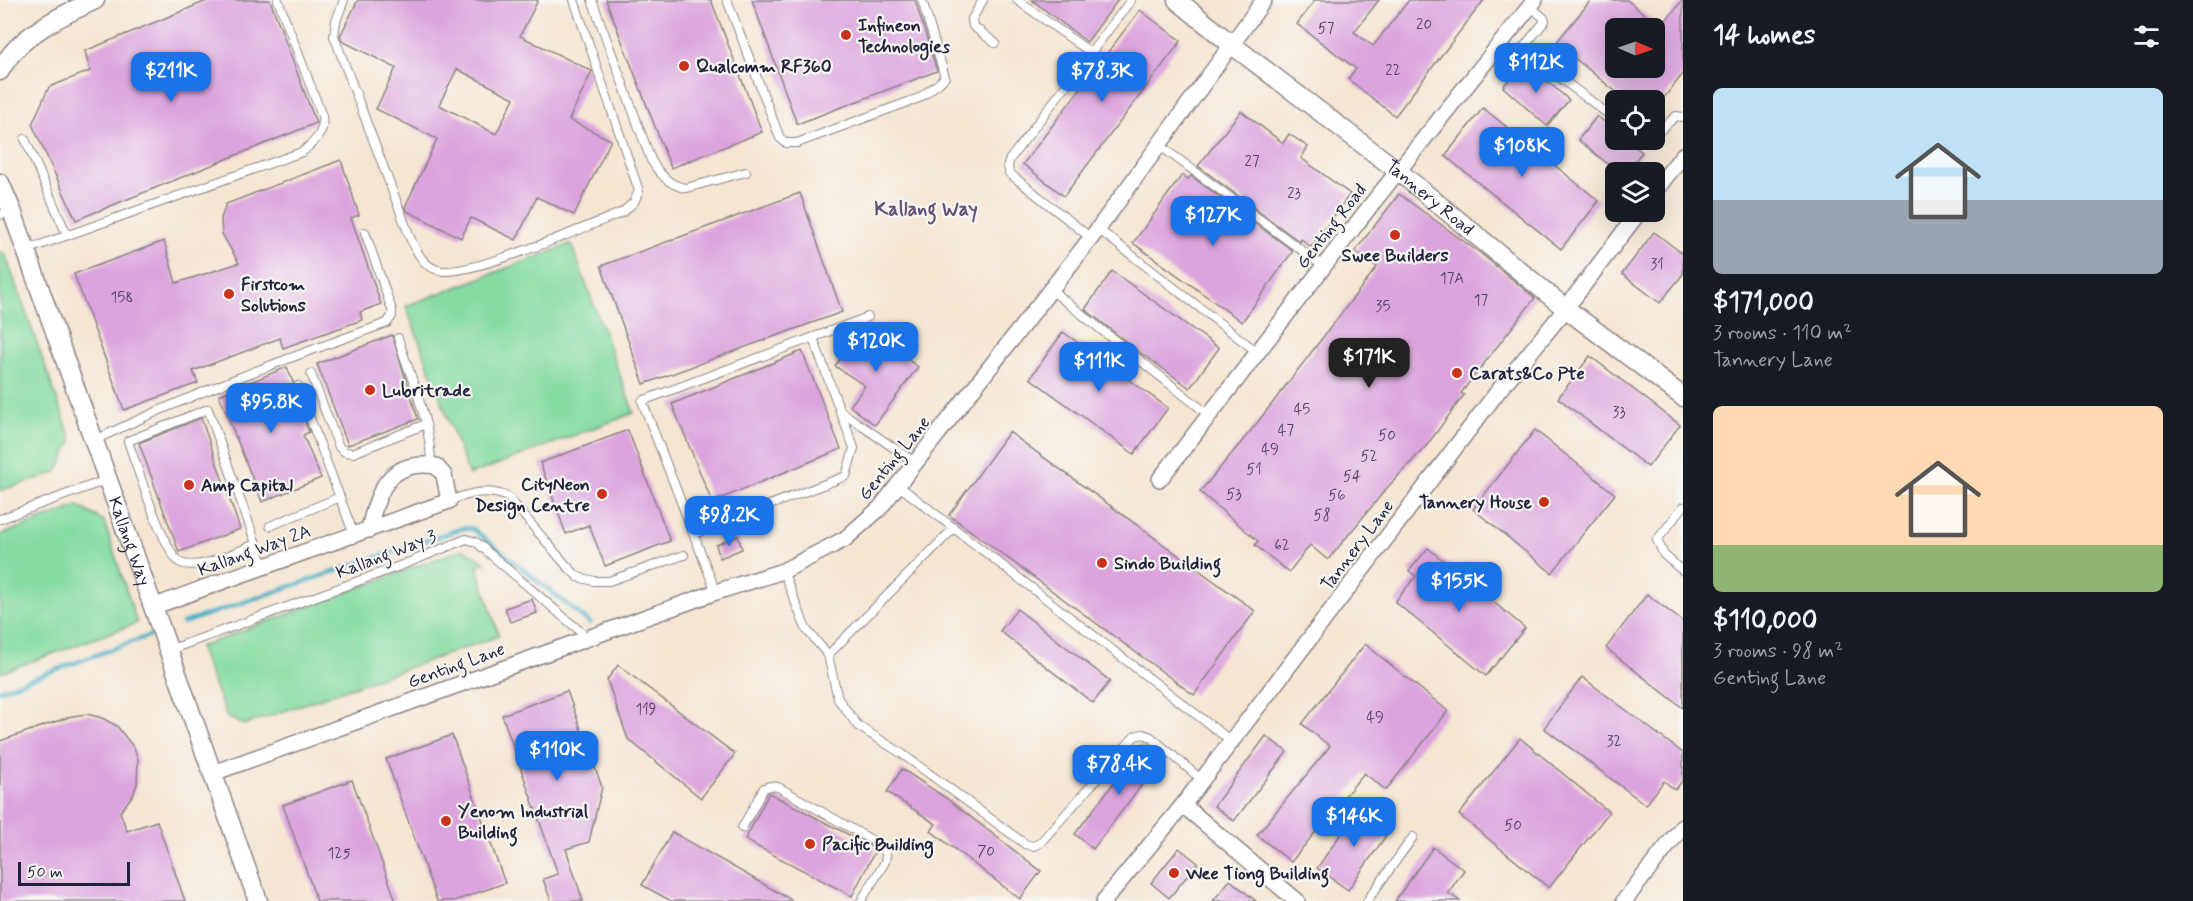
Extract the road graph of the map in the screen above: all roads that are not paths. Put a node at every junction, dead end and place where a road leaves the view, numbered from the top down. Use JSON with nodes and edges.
{"nodes":[{"id":1,"x":95,"y":0,"type":"edge"},
{"id":2,"x":278,"y":0,"type":"edge"},
{"id":3,"x":344,"y":0,"type":"edge"},
{"id":4,"x":574,"y":0,"type":"edge"},
{"id":5,"x":592,"y":0,"type":"edge"},
{"id":6,"x":727,"y":0,"type":"edge"},
{"id":7,"x":922,"y":0,"type":"edge"},
{"id":8,"x":983,"y":0,"type":"edge"},
{"id":9,"x":1017,"y":0,"type":"edge"},
{"id":10,"x":1131,"y":0,"type":"edge"},
{"id":11,"x":1177,"y":0,"type":"edge"},
{"id":12,"x":1264,"y":0,"type":"edge"},
{"id":13,"x":1533,"y":3,"type":"edge"},
{"id":14,"x":995,"y":43,"type":"dead end"},
{"id":15,"x":1231,"y":44,"type":"junction"},
{"id":16,"x":1090,"y":52,"type":"junction"},
{"id":17,"x":0,"y":71,"type":"edge"},
{"id":18,"x":1605,"y":112,"type":"edge"},
{"id":19,"x":1683,"y":117,"type":"edge"},
{"id":20,"x":1665,"y":126,"type":"edge"},
{"id":21,"x":25,"y":139,"type":"dead end"},
{"id":22,"x":1159,"y":146,"type":"junction"},
{"id":23,"x":1683,"y":155,"type":"edge"},
{"id":24,"x":1398,"y":171,"type":"junction"},
{"id":25,"x":746,"y":172,"type":"dead end"},
{"id":26,"x":1665,"y":178,"type":"edge"},
{"id":27,"x":0,"y":183,"type":"edge"},
{"id":28,"x":6,"y":213,"type":"edge"},
{"id":29,"x":1631,"y":222,"type":"edge"},
{"id":30,"x":365,"y":232,"type":"dead end"},
{"id":31,"x":1094,"y":233,"type":"junction"},
{"id":32,"x":67,"y":235,"type":"junction"},
{"id":33,"x":26,"y":250,"type":"junction"},
{"id":34,"x":1323,"y":267,"type":"junction"},
{"id":35,"x":1050,"y":289,"type":"junction"},
{"id":36,"x":1565,"y":308,"type":"junction"},
{"id":37,"x":868,"y":317,"type":"dead end"},
{"id":38,"x":398,"y":338,"type":"dead end"},
{"id":39,"x":813,"y":338,"type":"junction"},
{"id":40,"x":1257,"y":352,"type":"junction"},
{"id":41,"x":311,"y":374,"type":"dead end"},
{"id":42,"x":298,"y":386,"type":"dead end"},
{"id":43,"x":1683,"y":397,"type":"edge"},
{"id":44,"x":840,"y":410,"type":"junction"},
{"id":45,"x":1209,"y":415,"type":"junction"},
{"id":46,"x":426,"y":424,"type":"junction"},
{"id":47,"x":94,"y":441,"type":"junction"},
{"id":48,"x":916,"y":463,"type":"junction"},
{"id":49,"x":431,"y":465,"type":"junction"},
{"id":50,"x":1160,"y":479,"type":"dead end"},
{"id":51,"x":108,"y":480,"type":"junction"},
{"id":52,"x":899,"y":486,"type":"junction"},
{"id":53,"x":340,"y":497,"type":"junction"},
{"id":54,"x":449,"y":501,"type":"junction"},
{"id":55,"x":1683,"y":507,"type":"edge"},
{"id":56,"x":0,"y":519,"type":"edge"},
{"id":57,"x":270,"y":526,"type":"dead end"},
{"id":58,"x":954,"y":528,"type":"junction"},
{"id":59,"x":361,"y":532,"type":"junction"},
{"id":60,"x":694,"y":534,"type":"junction"},
{"id":61,"x":256,"y":544,"type":"junction"},
{"id":62,"x":684,"y":555,"type":"dead end"},
{"id":63,"x":264,"y":566,"type":"junction"},
{"id":64,"x":783,"y":571,"type":"junction"},
{"id":65,"x":1683,"y":571,"type":"edge"},
{"id":66,"x":716,"y":591,"type":"junction"},
{"id":67,"x":156,"y":613,"type":"junction"},
{"id":68,"x":588,"y":638,"type":"junction"},
{"id":69,"x":167,"y":645,"type":"junction"},
{"id":70,"x":828,"y":655,"type":"junction"},
{"id":71,"x":1231,"y":741,"type":"junction"},
{"id":72,"x":213,"y":773,"type":"junction"},
{"id":73,"x":1202,"y":780,"type":"junction"},
{"id":74,"x":1183,"y":805,"type":"junction"},
{"id":75,"x":1683,"y":826,"type":"edge"},
{"id":76,"x":742,"y":828,"type":"dead end"},
{"id":77,"x":1413,"y":837,"type":"dead end"},
{"id":78,"x":258,"y":901,"type":"edge"},
{"id":79,"x":861,"y":901,"type":"edge"},
{"id":80,"x":1104,"y":901,"type":"edge"},
{"id":81,"x":1297,"y":901,"type":"edge"},
{"id":82,"x":1367,"y":901,"type":"edge"},
{"id":83,"x":1624,"y":901,"type":"edge"}],
"edges":[{"from":1,"to":17,"type":"street"},
{"from":2,"to":32,"type":"lane"},
{"from":3,"to":4,"type":"lane"},
{"from":5,"to":25,"type":"lane"},
{"from":6,"to":7,"type":"lane"},
{"from":8,"to":14,"type":"lane"},
{"from":9,"to":16,"type":"lane"},
{"from":10,"to":16,"type":"lane"},
{"from":11,"to":15,"type":"street","name":"Tannery Road"},
{"from":12,"to":15,"type":"street","name":"Genting Lane"},
{"from":13,"to":18,"type":"lane"},
{"from":13,"to":24,"type":"street","name":"Genting Road"},
{"from":15,"to":22,"type":"street","name":"Genting Lane"},
{"from":15,"to":24,"type":"street","name":"Tannery Road"},
{"from":16,"to":31,"type":"lane"},
{"from":19,"to":20,"type":"lane"},
{"from":21,"to":32,"type":"lane"},
{"from":22,"to":31,"type":"street","name":"Genting Lane"},
{"from":22,"to":34,"type":"lane"},
{"from":23,"to":26,"type":"street"},
{"from":24,"to":34,"type":"street","name":"Genting Road"},
{"from":24,"to":36,"type":"street","name":"Tannery Road"},
{"from":27,"to":28,"type":"street","name":"Kallang Way"},
{"from":28,"to":33,"type":"street","name":"Kallang Way"},
{"from":29,"to":36,"type":"street","name":"Tannery Lane"},
{"from":30,"to":47,"type":"lane"},
{"from":31,"to":35,"type":"street","name":"Genting Lane"},
{"from":31,"to":40,"type":"lane"},
{"from":32,"to":33,"type":"lane"},
{"from":33,"to":47,"type":"street","name":"Kallang Way"},
{"from":34,"to":40,"type":"street","name":"Genting Road"},
{"from":35,"to":45,"type":"lane"},
{"from":35,"to":48,"type":"street","name":"Genting Lane"},
{"from":36,"to":43,"type":"street","name":"Tannery Road"},
{"from":36,"to":71,"type":"street","name":"Tannery Lane"},
{"from":37,"to":39,"type":"lane"},
{"from":38,"to":46,"type":"lane"},
{"from":39,"to":44,"type":"lane"},
{"from":39,"to":60,"type":"lane"},
{"from":40,"to":45,"type":"street","name":"Genting Road"},
{"from":41,"to":46,"type":"lane"},
{"from":42,"to":53,"type":"lane"},
{"from":44,"to":48,"type":"lane"},
{"from":44,"to":60,"type":"lane"},
{"from":45,"to":50,"type":"street","name":"Genting Road"},
{"from":46,"to":49,"type":"lane"},
{"from":47,"to":51,"type":"street","name":"Kallang Way"},
{"from":48,"to":52,"type":"street","name":"Genting Lane"},
{"from":49,"to":54,"type":"street"},
{"from":49,"to":59,"type":"street"},
{"from":51,"to":56,"type":"lane"},
{"from":51,"to":67,"type":"street","name":"Kallang Way"},
{"from":52,"to":58,"type":"lane"},
{"from":52,"to":64,"type":"street","name":"Genting Lane"},
{"from":53,"to":57,"type":"lane"},
{"from":53,"to":59,"type":"lane"},
{"from":54,"to":59,"type":"street","name":"Kallang Way 2A"},
{"from":54,"to":62,"type":"lane","name":"Kallang Way 2A"},
{"from":55,"to":65,"type":"lane"},
{"from":58,"to":70,"type":"lane"},
{"from":58,"to":71,"type":"lane"},
{"from":59,"to":63,"type":"street","name":"Kallang Way 2A"},
{"from":60,"to":66,"type":"lane"},
{"from":61,"to":61,"type":"lane"},
{"from":61,"to":63,"type":"lane"},
{"from":63,"to":67,"type":"street","name":"Kallang Way 2A"},
{"from":64,"to":66,"type":"street","name":"Genting Lane"},
{"from":64,"to":70,"type":"lane"},
{"from":66,"to":68,"type":"street","name":"Genting Lane"},
{"from":67,"to":69,"type":"street","name":"Kallang Way"},
{"from":68,"to":69,"type":"lane","name":"Kallang Way 3"},
{"from":68,"to":72,"type":"street","name":"Genting Lane"},
{"from":69,"to":72,"type":"street","name":"Kallang Way"},
{"from":70,"to":73,"type":"lane"},
{"from":71,"to":73,"type":"street","name":"Tannery Lane"},
{"from":72,"to":78,"type":"street","name":"Kallang Way"},
{"from":73,"to":74,"type":"street","name":"Tannery Lane"},
{"from":74,"to":80,"type":"street","name":"Tannery Lane"},
{"from":74,"to":81,"type":"street"},
{"from":75,"to":83,"type":"street"},
{"from":76,"to":79,"type":"lane"},
{"from":77,"to":82,"type":"lane"}]}
